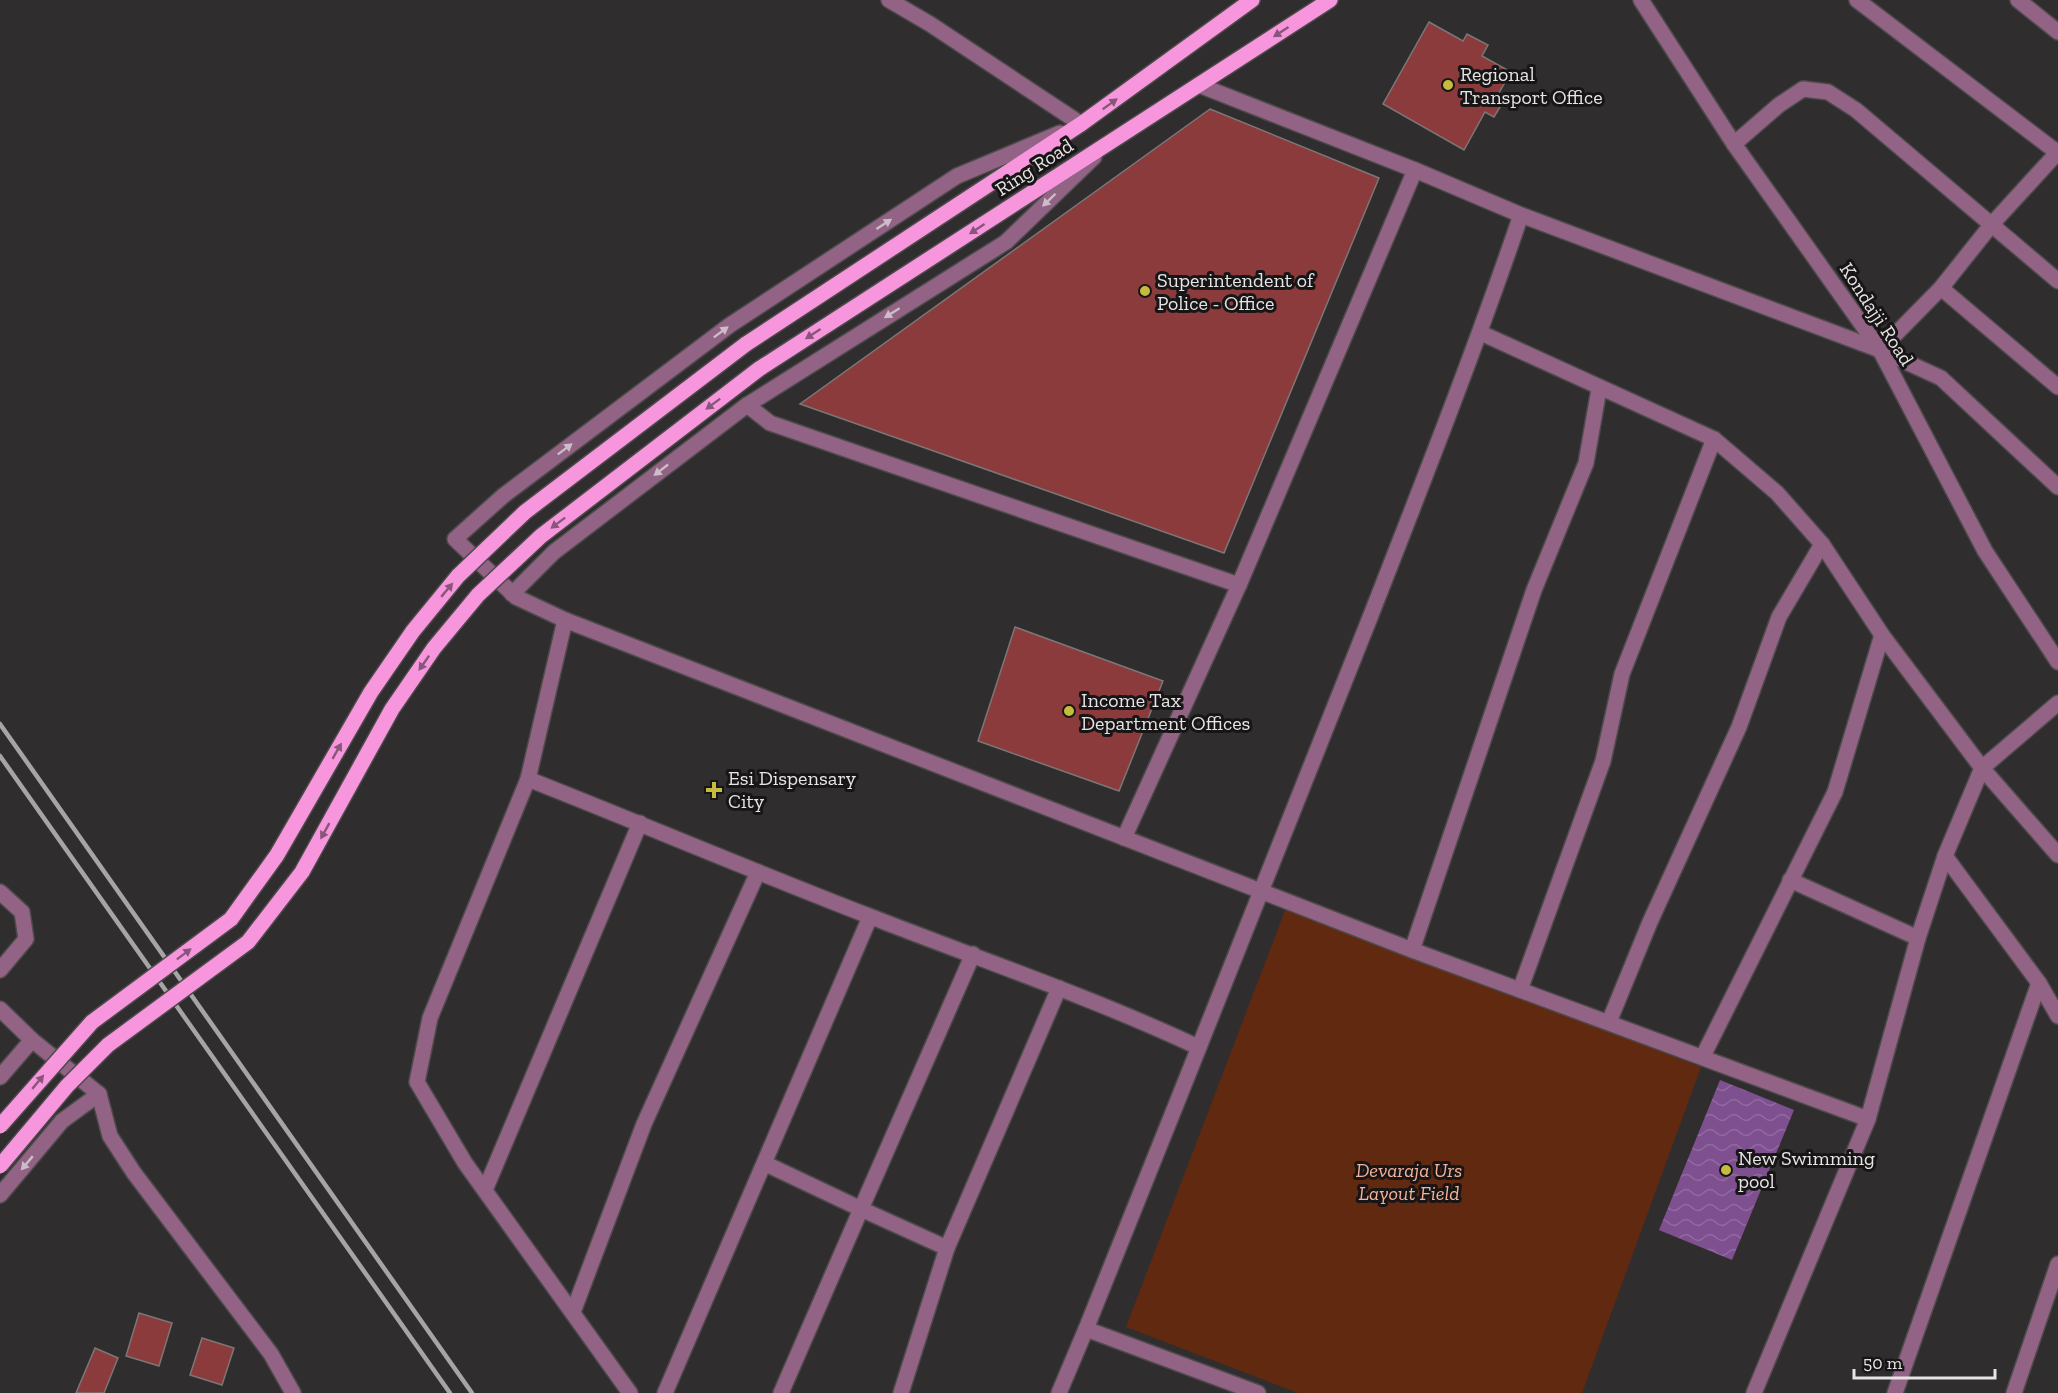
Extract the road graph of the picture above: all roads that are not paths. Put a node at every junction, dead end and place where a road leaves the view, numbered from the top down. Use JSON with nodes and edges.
{"nodes":[{"id":1,"x":889,"y":0,"type":"edge"},
{"id":2,"x":1252,"y":0,"type":"edge"},
{"id":3,"x":1330,"y":0,"type":"edge"},
{"id":4,"x":1641,"y":0,"type":"edge"},
{"id":5,"x":1857,"y":0,"type":"edge"},
{"id":6,"x":2018,"y":0,"type":"edge"},
{"id":7,"x":2058,"y":32,"type":"edge"},
{"id":8,"x":1199,"y":85,"type":"junction"},
{"id":9,"x":1081,"y":124,"type":"junction"},
{"id":10,"x":1734,"y":144,"type":"junction"},
{"id":11,"x":1107,"y":145,"type":"junction"},
{"id":12,"x":2058,"y":152,"type":"edge"},
{"id":13,"x":1415,"y":170,"type":"junction"},
{"id":14,"x":1521,"y":215,"type":"junction"},
{"id":15,"x":1992,"y":224,"type":"junction"},
{"id":16,"x":2058,"y":281,"type":"edge"},
{"id":17,"x":1941,"y":288,"type":"junction"},
{"id":18,"x":1481,"y":333,"type":"junction"},
{"id":19,"x":1880,"y":350,"type":"junction"},
{"id":20,"x":2058,"y":387,"type":"edge"},
{"id":21,"x":1599,"y":388,"type":"junction"},
{"id":22,"x":747,"y":405,"type":"junction"},
{"id":23,"x":1714,"y":439,"type":"junction"},
{"id":24,"x":2058,"y":487,"type":"edge"},
{"id":25,"x":1822,"y":544,"type":"junction"},
{"id":26,"x":1239,"y":585,"type":"junction"},
{"id":27,"x":512,"y":594,"type":"junction"},
{"id":28,"x":564,"y":620,"type":"junction"},
{"id":29,"x":1882,"y":634,"type":"junction"},
{"id":30,"x":2058,"y":662,"type":"edge"},
{"id":31,"x":2058,"y":703,"type":"edge"},
{"id":32,"x":1982,"y":768,"type":"junction"},
{"id":33,"x":528,"y":779,"type":"junction"},
{"id":34,"x":640,"y":823,"type":"junction"},
{"id":35,"x":1124,"y":838,"type":"junction"},
{"id":36,"x":2058,"y":855,"type":"edge"},
{"id":37,"x":1945,"y":856,"type":"junction"},
{"id":38,"x":758,"y":872,"type":"junction"},
{"id":39,"x":1790,"y":880,"type":"junction"},
{"id":40,"x":0,"y":892,"type":"edge"},
{"id":41,"x":1263,"y":893,"type":"junction"},
{"id":42,"x":870,"y":917,"type":"junction"},
{"id":43,"x":1918,"y":938,"type":"junction"},
{"id":44,"x":1412,"y":950,"type":"junction"},
{"id":45,"x":973,"y":954,"type":"junction"},
{"id":46,"x":0,"y":970,"type":"edge"},
{"id":47,"x":2039,"y":983,"type":"junction"},
{"id":48,"x":1059,"y":988,"type":"junction"},
{"id":49,"x":1520,"y":990,"type":"junction"},
{"id":50,"x":0,"y":1009,"type":"edge"},
{"id":51,"x":2058,"y":1016,"type":"edge"},
{"id":52,"x":1610,"y":1022,"type":"junction"},
{"id":53,"x":32,"y":1040,"type":"junction"},
{"id":54,"x":1198,"y":1047,"type":"junction"},
{"id":55,"x":1703,"y":1056,"type":"junction"},
{"id":56,"x":0,"y":1077,"type":"edge"},
{"id":57,"x":99,"y":1094,"type":"junction"},
{"id":58,"x":1868,"y":1119,"type":"junction"},
{"id":59,"x":0,"y":1126,"type":"edge"},
{"id":60,"x":766,"y":1164,"type":"junction"},
{"id":61,"x":0,"y":1166,"type":"edge"},
{"id":62,"x":485,"y":1190,"type":"junction"},
{"id":63,"x":0,"y":1195,"type":"edge"},
{"id":64,"x":861,"y":1209,"type":"junction"},
{"id":65,"x":947,"y":1248,"type":"junction"},
{"id":66,"x":2058,"y":1264,"type":"edge"},
{"id":67,"x":573,"y":1312,"type":"junction"},
{"id":68,"x":1086,"y":1329,"type":"junction"},
{"id":69,"x":1222,"y":1387,"type":"edge"},
{"id":70,"x":293,"y":1393,"type":"edge"},
{"id":71,"x":630,"y":1393,"type":"edge"},
{"id":72,"x":665,"y":1393,"type":"edge"},
{"id":73,"x":781,"y":1393,"type":"edge"},
{"id":74,"x":901,"y":1393,"type":"edge"},
{"id":75,"x":1059,"y":1393,"type":"edge"},
{"id":76,"x":1258,"y":1393,"type":"edge"},
{"id":77,"x":1754,"y":1393,"type":"edge"},
{"id":78,"x":1895,"y":1393,"type":"edge"},
{"id":79,"x":2014,"y":1393,"type":"edge"}],
"edges":[{"from":1,"to":9,"type":"street"},
{"from":9,"to":2,"type":"main road","one_way":true},
{"from":3,"to":8,"type":"main road","name":"Ring Road","one_way":true},
{"from":4,"to":10,"type":"street","name":"Kondajji Road"},
{"from":5,"to":12,"type":"street"},
{"from":6,"to":7,"type":"street"},
{"from":8,"to":11,"type":"main road","name":"Ring Road"},
{"from":8,"to":13,"type":"street"},
{"from":27,"to":9,"type":"street","one_way":true},
{"from":59,"to":9,"type":"main road","one_way":true,"bridge":true},
{"from":10,"to":15,"type":"street"},
{"from":10,"to":19,"type":"street","name":"Kondajji Road"},
{"from":11,"to":22,"type":"street","one_way":true},
{"from":11,"to":61,"type":"main road","name":"Ring Road","one_way":true,"bridge":true},
{"from":12,"to":15,"type":"street"},
{"from":13,"to":14,"type":"street"},
{"from":13,"to":26,"type":"street"},
{"from":14,"to":18,"type":"street"},
{"from":14,"to":19,"type":"street"},
{"from":15,"to":16,"type":"street"},
{"from":15,"to":17,"type":"street"},
{"from":17,"to":19,"type":"street"},
{"from":17,"to":20,"type":"street"},
{"from":18,"to":21,"type":"street"},
{"from":18,"to":41,"type":"street"},
{"from":19,"to":24,"type":"street"},
{"from":19,"to":30,"type":"street","name":"Kondajji Road"},
{"from":21,"to":23,"type":"street"},
{"from":21,"to":44,"type":"street"},
{"from":22,"to":26,"type":"street"},
{"from":22,"to":27,"type":"street","one_way":true},
{"from":23,"to":25,"type":"street"},
{"from":23,"to":49,"type":"street"},
{"from":25,"to":29,"type":"street"},
{"from":25,"to":52,"type":"street"},
{"from":26,"to":35,"type":"street"},
{"from":27,"to":28,"type":"street"},
{"from":28,"to":33,"type":"street"},
{"from":28,"to":35,"type":"street"},
{"from":29,"to":32,"type":"street"},
{"from":29,"to":39,"type":"street"},
{"from":31,"to":32,"type":"street"},
{"from":32,"to":36,"type":"street"},
{"from":32,"to":37,"type":"street"},
{"from":33,"to":34,"type":"street"},
{"from":33,"to":62,"type":"street"},
{"from":34,"to":38,"type":"street"},
{"from":34,"to":62,"type":"street"},
{"from":35,"to":41,"type":"street"},
{"from":37,"to":43,"type":"street"},
{"from":37,"to":47,"type":"street"},
{"from":38,"to":42,"type":"street"},
{"from":38,"to":67,"type":"street"},
{"from":39,"to":43,"type":"street"},
{"from":39,"to":55,"type":"street"},
{"from":40,"to":46,"type":"street"},
{"from":41,"to":44,"type":"street"},
{"from":41,"to":54,"type":"street"},
{"from":42,"to":45,"type":"street"},
{"from":42,"to":60,"type":"street"},
{"from":43,"to":58,"type":"street"},
{"from":44,"to":49,"type":"street"},
{"from":45,"to":48,"type":"street"},
{"from":45,"to":64,"type":"street"},
{"from":47,"to":51,"type":"street"},
{"from":47,"to":78,"type":"street"},
{"from":48,"to":54,"type":"street"},
{"from":48,"to":65,"type":"street"},
{"from":49,"to":52,"type":"street"},
{"from":50,"to":53,"type":"street"},
{"from":52,"to":55,"type":"street"},
{"from":53,"to":56,"type":"street"},
{"from":53,"to":57,"type":"street"},
{"from":54,"to":68,"type":"street"},
{"from":55,"to":58,"type":"street"},
{"from":57,"to":63,"type":"street","one_way":true},
{"from":57,"to":70,"type":"street"},
{"from":58,"to":77,"type":"street"},
{"from":60,"to":64,"type":"street"},
{"from":60,"to":72,"type":"street"},
{"from":62,"to":67,"type":"street"},
{"from":64,"to":65,"type":"street"},
{"from":64,"to":73,"type":"street"},
{"from":65,"to":74,"type":"street"},
{"from":66,"to":79,"type":"street"},
{"from":67,"to":71,"type":"street"},
{"from":68,"to":69,"type":"street"},
{"from":68,"to":75,"type":"street"},
{"from":69,"to":76,"type":"street"}]}
